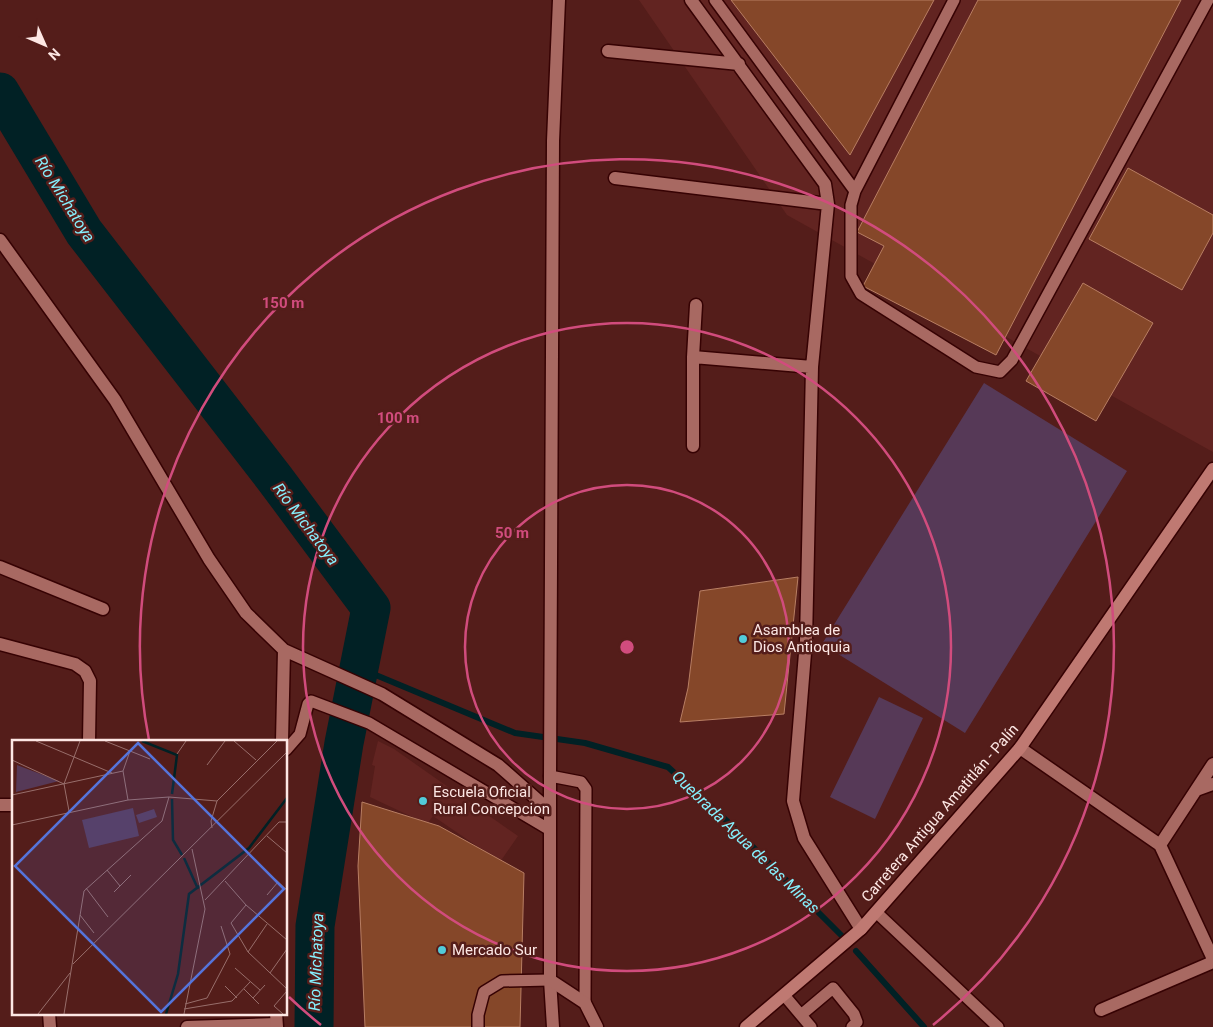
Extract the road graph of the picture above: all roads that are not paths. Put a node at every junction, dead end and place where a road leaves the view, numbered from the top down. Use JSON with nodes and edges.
{"nodes":[{"id":1,"x":559,"y":0,"type":"edge"},
{"id":2,"x":691,"y":0,"type":"edge"},
{"id":3,"x":715,"y":0,"type":"edge"},
{"id":4,"x":954,"y":0,"type":"edge"},
{"id":5,"x":1208,"y":0,"type":"edge"},
{"id":6,"x":608,"y":51,"type":"dead end"},
{"id":7,"x":739,"y":64,"type":"junction"},
{"id":8,"x":615,"y":178,"type":"dead end"},
{"id":9,"x":855,"y":191,"type":"junction"},
{"id":10,"x":828,"y":204,"type":"junction"},
{"id":11,"x":0,"y":240,"type":"edge"},
{"id":12,"x":696,"y":305,"type":"dead end"},
{"id":13,"x":692,"y":357,"type":"junction"},
{"id":14,"x":812,"y":367,"type":"junction"},
{"id":15,"x":693,"y":446,"type":"dead end"},
{"id":16,"x":1213,"y":470,"type":"edge"},
{"id":17,"x":0,"y":567,"type":"edge"},
{"id":18,"x":103,"y":609,"type":"dead end"},
{"id":19,"x":0,"y":644,"type":"edge"},
{"id":20,"x":284,"y":650,"type":"junction"},
{"id":21,"x":89,"y":740,"type":"edge"},
{"id":22,"x":282,"y":740,"type":"edge"},
{"id":23,"x":288,"y":748,"type":"edge"},
{"id":24,"x":1020,"y":748,"type":"junction"},
{"id":25,"x":1213,"y":764,"type":"edge"},
{"id":26,"x":550,"y":776,"type":"junction"},
{"id":27,"x":1213,"y":784,"type":"edge"},
{"id":28,"x":1196,"y":790,"type":"junction"},
{"id":29,"x":549,"y":810,"type":"junction"},
{"id":30,"x":550,"y":830,"type":"junction"},
{"id":31,"x":1160,"y":845,"type":"junction"},
{"id":32,"x":876,"y":912,"type":"junction"},
{"id":33,"x":861,"y":929,"type":"junction"},
{"id":34,"x":1213,"y":960,"type":"edge"},
{"id":35,"x":550,"y":980,"type":"junction"},
{"id":36,"x":784,"y":995,"type":"junction"},
{"id":37,"x":585,"y":1003,"type":"junction"},
{"id":38,"x":1101,"y":1010,"type":"dead end"},
{"id":39,"x":49,"y":1014,"type":"edge"},
{"id":40,"x":801,"y":1015,"type":"junction"},
{"id":41,"x":276,"y":1021,"type":"edge"},
{"id":42,"x":50,"y":1027,"type":"edge"},
{"id":43,"x":187,"y":1027,"type":"edge"},
{"id":44,"x":478,"y":1027,"type":"edge"},
{"id":45,"x":553,"y":1027,"type":"edge"},
{"id":46,"x":597,"y":1027,"type":"edge"},
{"id":47,"x":746,"y":1027,"type":"edge"},
{"id":48,"x":811,"y":1027,"type":"edge"},
{"id":49,"x":852,"y":1027,"type":"edge"},
{"id":50,"x":998,"y":1027,"type":"edge"}],
"edges":[{"from":1,"to":26,"type":"street"},
{"from":2,"to":7,"type":"street"},
{"from":3,"to":9,"type":"lane"},
{"from":4,"to":9,"type":"lane"},
{"from":5,"to":9,"type":"lane"},
{"from":6,"to":7,"type":"street"},
{"from":7,"to":10,"type":"street"},
{"from":8,"to":10,"type":"street"},
{"from":10,"to":14,"type":"street"},
{"from":11,"to":20,"type":"street"},
{"from":12,"to":13,"type":"street"},
{"from":13,"to":14,"type":"street"},
{"from":13,"to":15,"type":"street"},
{"from":14,"to":33,"type":"street"},
{"from":16,"to":24,"type":"main road","name":"Carretera Antigua Amatitlán - Palín"},
{"from":17,"to":18,"type":"street"},
{"from":19,"to":21,"type":"street"},
{"from":20,"to":22,"type":"street"},
{"from":20,"to":29,"type":"street"},
{"from":23,"to":30,"type":"lane"},
{"from":24,"to":31,"type":"street"},
{"from":24,"to":32,"type":"main road","name":"Carretera Antigua Amatitlán - Palín"},
{"from":25,"to":28,"type":"street"},
{"from":26,"to":29,"type":"street"},
{"from":26,"to":37,"type":"lane"},
{"from":27,"to":28,"type":"street"},
{"from":28,"to":31,"type":"street"},
{"from":29,"to":30,"type":"street"},
{"from":30,"to":35,"type":"street"},
{"from":31,"to":34,"type":"street"},
{"from":32,"to":33,"type":"main road","name":"Carretera Antigua Amatitlán - Palín"},
{"from":32,"to":50,"type":"lane"},
{"from":33,"to":36,"type":"main road","name":"Carretera Antigua Amatitlán - Palín"},
{"from":34,"to":38,"type":"street"},
{"from":35,"to":37,"type":"street"},
{"from":35,"to":44,"type":"lane"},
{"from":35,"to":45,"type":"street"},
{"from":36,"to":40,"type":"lane"},
{"from":36,"to":47,"type":"main road","name":"Carretera Antigua Amatitlán - Palín"},
{"from":37,"to":46,"type":"street"},
{"from":39,"to":42,"type":"street"},
{"from":40,"to":48,"type":"lane"},
{"from":40,"to":49,"type":"lane"},
{"from":41,"to":43,"type":"street"}]}
